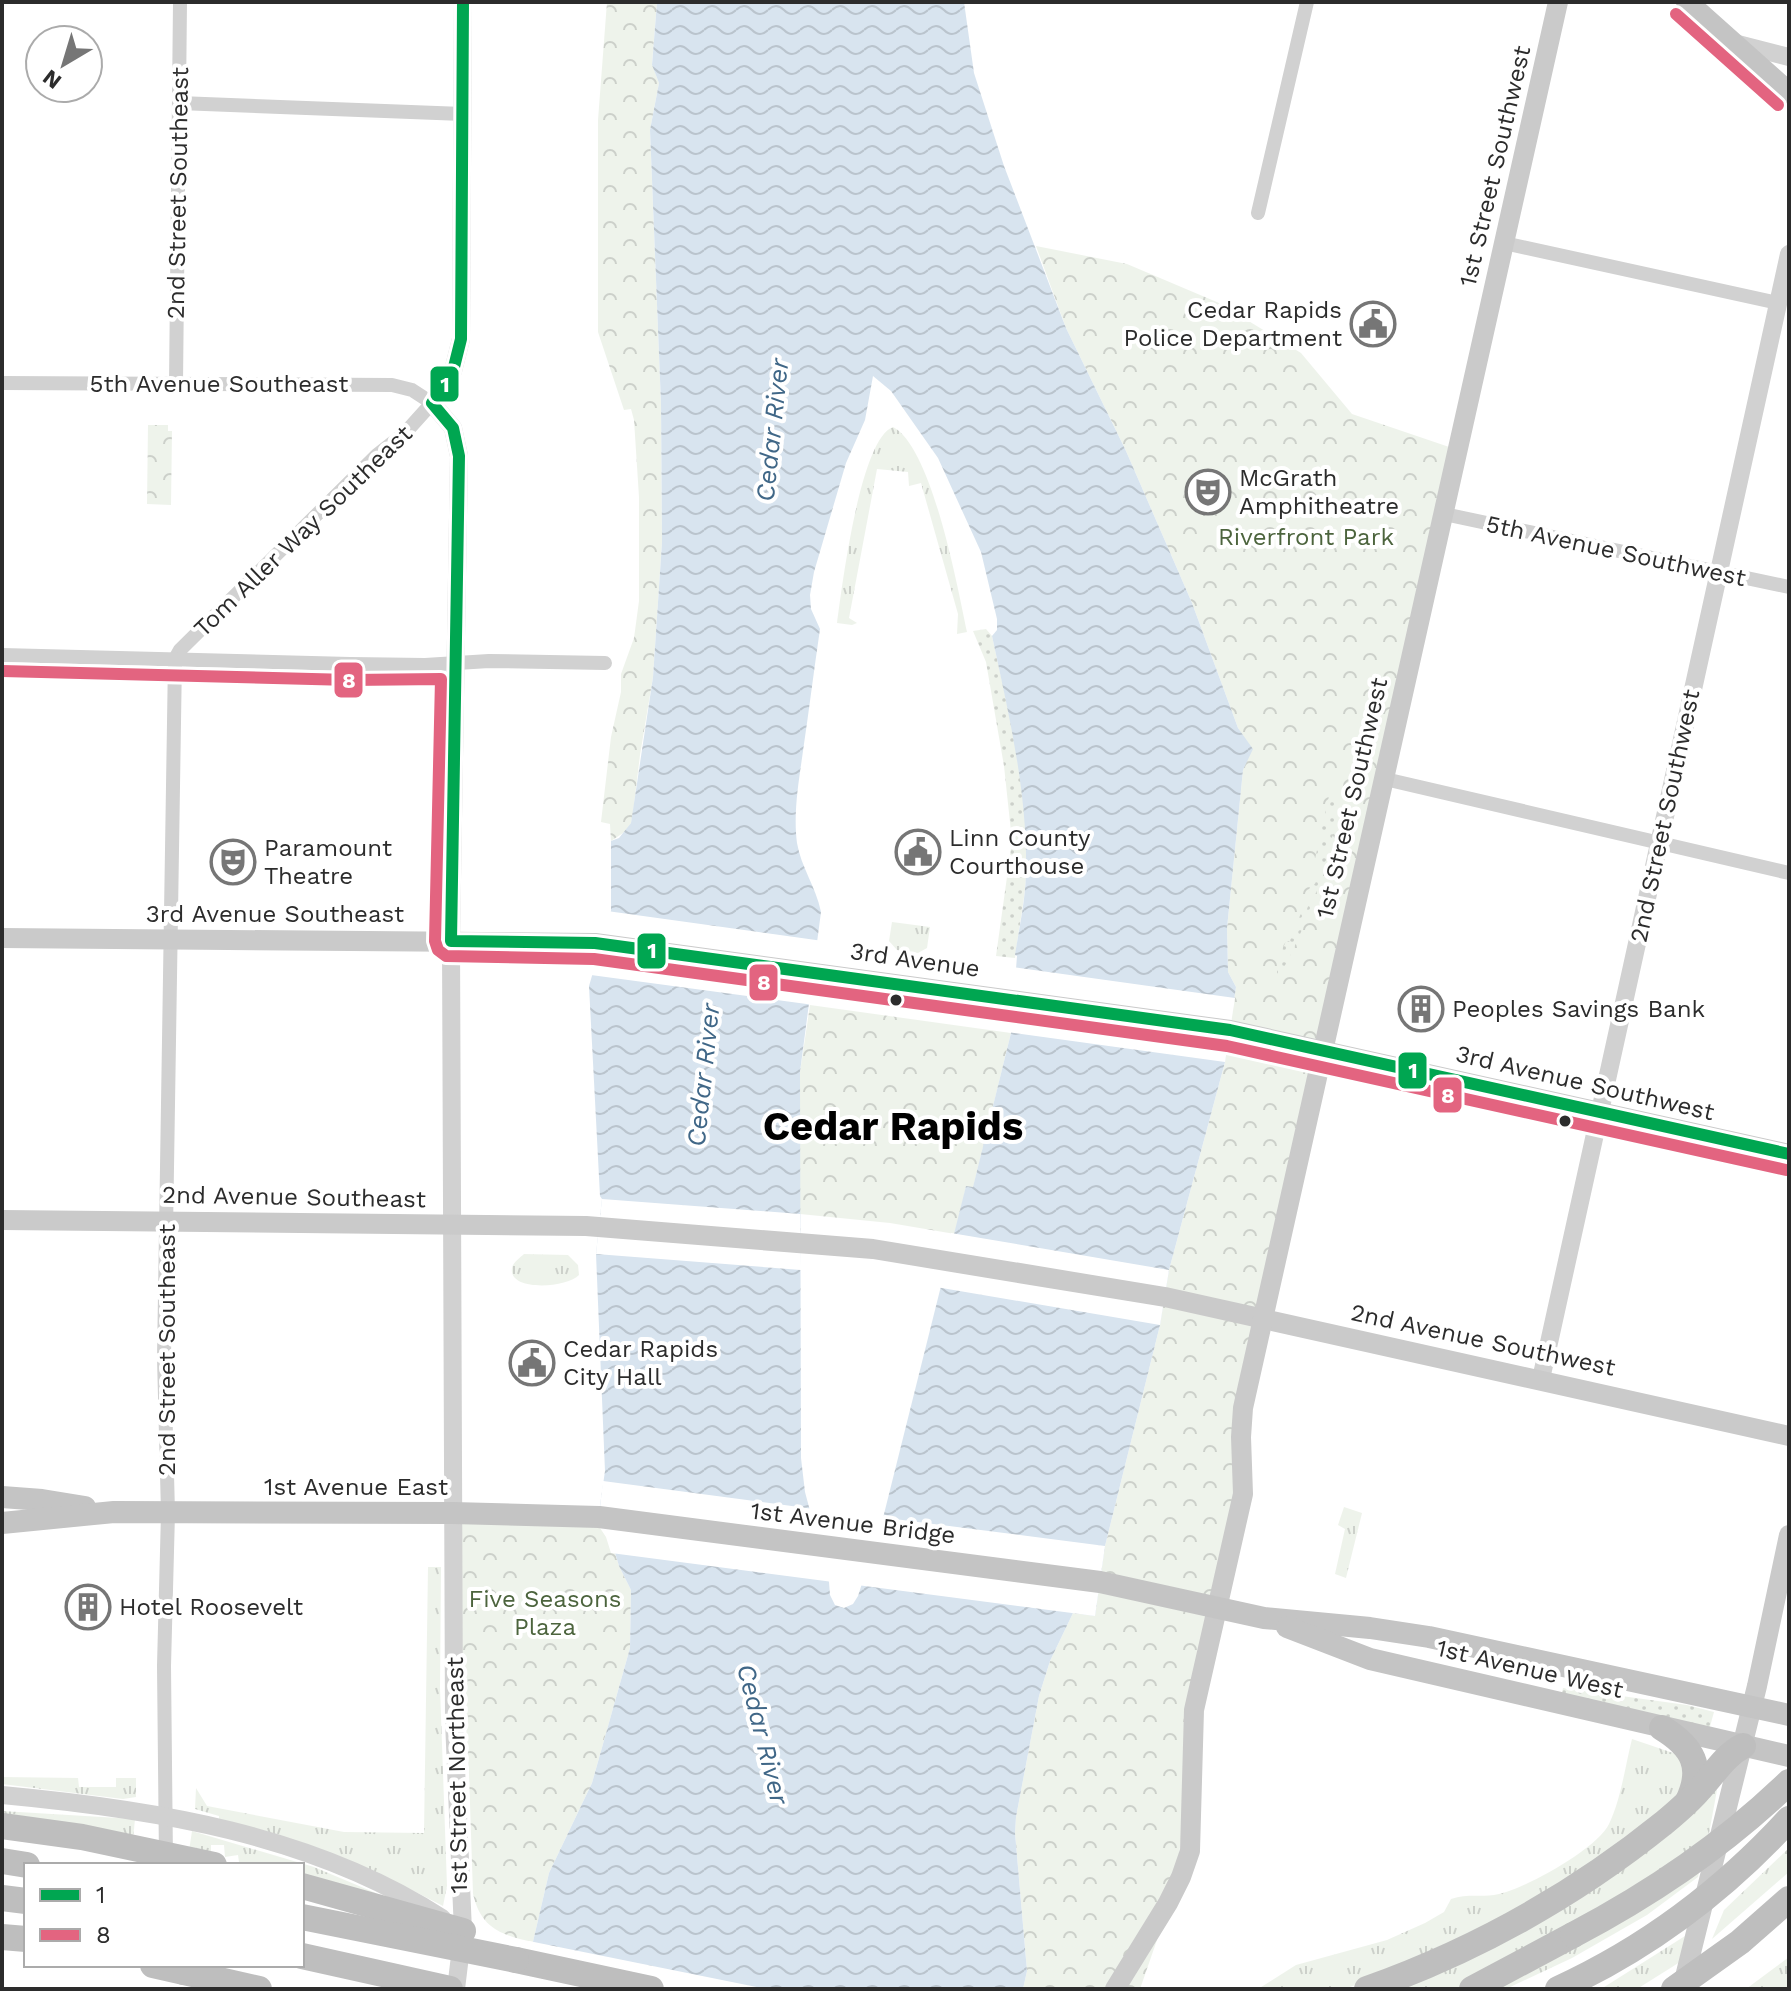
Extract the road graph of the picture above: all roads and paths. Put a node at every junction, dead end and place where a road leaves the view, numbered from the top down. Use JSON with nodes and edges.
{"nodes":[{"id":1,"x":180,"y":2,"type":"edge"},
{"id":2,"x":463,"y":2,"type":"edge"},
{"id":3,"x":1307,"y":2,"type":"edge"},
{"id":4,"x":1687,"y":2,"type":"edge"},
{"id":5,"x":1558,"y":4,"type":"edge"},
{"id":6,"x":1732,"y":43,"type":"junction"},
{"id":7,"x":1789,"y":57,"type":"edge"},
{"id":8,"x":1789,"y":93,"type":"edge"},
{"id":9,"x":179,"y":103,"type":"junction"},
{"id":10,"x":463,"y":114,"type":"junction"},
{"id":11,"x":1258,"y":213,"type":"dead end"},
{"id":12,"x":1504,"y":243,"type":"junction"},
{"id":13,"x":1789,"y":254,"type":"edge"},
{"id":14,"x":1778,"y":303,"type":"junction"},
{"id":15,"x":2,"y":383,"type":"edge"},
{"id":16,"x":176,"y":384,"type":"junction"},
{"id":17,"x":432,"y":403,"type":"junction"},
{"id":18,"x":1444,"y":514,"type":"junction"},
{"id":19,"x":1719,"y":572,"type":"junction"},
{"id":20,"x":1789,"y":587,"type":"edge"},
{"id":21,"x":2,"y":655,"type":"edge"},
{"id":22,"x":175,"y":659,"type":"junction"},
{"id":23,"x":457,"y":663,"type":"junction"},
{"id":24,"x":605,"y":663,"type":"dead end"},
{"id":25,"x":1385,"y":779,"type":"junction"},
{"id":26,"x":1659,"y":844,"type":"junction"},
{"id":27,"x":1789,"y":873,"type":"edge"},
{"id":28,"x":2,"y":938,"type":"edge"},
{"id":29,"x":172,"y":939,"type":"junction"},
{"id":30,"x":451,"y":941,"type":"junction"},
{"id":31,"x":595,"y":943,"type":"joint"},
{"id":32,"x":1230,"y":1030,"type":"joint"},
{"id":33,"x":1322,"y":1051,"type":"junction"},
{"id":34,"x":1599,"y":1113,"type":"junction"},
{"id":35,"x":1789,"y":1154,"type":"edge"},
{"id":36,"x":2,"y":1220,"type":"edge"},
{"id":37,"x":167,"y":1222,"type":"junction"},
{"id":38,"x":451,"y":1224,"type":"junction"},
{"id":39,"x":933,"y":1258,"type":"joint"},
{"id":40,"x":1264,"y":1318,"type":"junction"},
{"id":41,"x":1541,"y":1379,"type":"junction"},
{"id":42,"x":1789,"y":1436,"type":"edge"},
{"id":43,"x":2,"y":1497,"type":"edge"},
{"id":44,"x":114,"y":1512,"type":"junction"},
{"id":45,"x":168,"y":1513,"type":"junction"},
{"id":46,"x":453,"y":1513,"type":"junction"},
{"id":47,"x":599,"y":1517,"type":"joint"},
{"id":48,"x":2,"y":1523,"type":"edge"},
{"id":49,"x":1789,"y":1535,"type":"edge"},
{"id":50,"x":1100,"y":1582,"type":"joint"},
{"id":51,"x":1218,"y":1608,"type":"junction"},
{"id":52,"x":1264,"y":1618,"type":"junction"},
{"id":53,"x":1752,"y":1707,"type":"junction"},
{"id":54,"x":1789,"y":1715,"type":"edge"},
{"id":55,"x":1662,"y":1728,"type":"junction"},
{"id":56,"x":1743,"y":1746,"type":"junction"},
{"id":57,"x":1789,"y":1756,"type":"edge"},
{"id":58,"x":1789,"y":1782,"type":"edge"},
{"id":59,"x":2,"y":1795,"type":"edge"},
{"id":60,"x":1688,"y":1802,"type":"junction"},
{"id":61,"x":166,"y":1815,"type":"junction"},
{"id":62,"x":1789,"y":1819,"type":"edge"},
{"id":63,"x":2,"y":1826,"type":"edge"},
{"id":64,"x":2,"y":1861,"type":"edge"},
{"id":65,"x":166,"y":1863,"type":"edge"},
{"id":66,"x":205,"y":1863,"type":"edge"},
{"id":67,"x":24,"y":1865,"type":"edge"},
{"id":68,"x":304,"y":1887,"type":"edge"},
{"id":69,"x":2,"y":1898,"type":"edge"},
{"id":70,"x":1789,"y":1899,"type":"edge"},
{"id":71,"x":24,"y":1901,"type":"edge"},
{"id":72,"x":304,"y":1917,"type":"edge"},
{"id":73,"x":463,"y":1931,"type":"junction"},
{"id":74,"x":2,"y":1937,"type":"edge"},
{"id":75,"x":24,"y":1939,"type":"edge"},
{"id":76,"x":304,"y":1956,"type":"edge"},
{"id":77,"x":162,"y":1967,"type":"edge"},
{"id":78,"x":166,"y":1967,"type":"edge"},
{"id":79,"x":166,"y":1989,"type":"edge"},
{"id":80,"x":259,"y":1989,"type":"edge"},
{"id":81,"x":453,"y":1989,"type":"edge"},
{"id":82,"x":651,"y":1989,"type":"edge"},
{"id":83,"x":1115,"y":1989,"type":"edge"},
{"id":84,"x":1367,"y":1989,"type":"edge"},
{"id":85,"x":1472,"y":1989,"type":"edge"},
{"id":86,"x":1558,"y":1989,"type":"edge"},
{"id":87,"x":1674,"y":1989,"type":"edge"},
{"id":88,"x":1682,"y":1989,"type":"edge"}],
"edges":[{"from":1,"to":9,"type":"street","name":"2nd Street Southeast"},
{"from":2,"to":10,"type":"street"},
{"from":3,"to":11,"type":"street"},
{"from":4,"to":6,"type":"main road"},
{"from":5,"to":12,"type":"main road","name":"1st Street Southwest"},
{"from":6,"to":7,"type":"street"},
{"from":6,"to":8,"type":"main road"},
{"from":9,"to":10,"type":"street"},
{"from":9,"to":16,"type":"street","name":"2nd Street Southeast"},
{"from":10,"to":17,"type":"street"},
{"from":12,"to":14,"type":"street"},
{"from":12,"to":18,"type":"main road","name":"1st Street Southwest"},
{"from":13,"to":14,"type":"street","name":"2nd Street Southwest"},
{"from":14,"to":19,"type":"street","name":"2nd Street Southwest"},
{"from":15,"to":16,"type":"street","name":"5th Avenue Southeast"},
{"from":16,"to":17,"type":"street","name":"5th Avenue Southeast"},
{"from":17,"to":22,"type":"street","name":"Tom Aller Way Southeast"},
{"from":17,"to":23,"type":"street","name":"1st Street Northeast"},
{"from":18,"to":19,"type":"street","name":"5th Avenue Southwest"},
{"from":18,"to":25,"type":"main road","name":"1st Street Southwest"},
{"from":19,"to":20,"type":"street","name":"5th Avenue Southwest"},
{"from":19,"to":26,"type":"street","name":"2nd Street Southwest"},
{"from":21,"to":22,"type":"street"},
{"from":22,"to":23,"type":"street"},
{"from":22,"to":29,"type":"street","name":"2nd Street Southeast"},
{"from":23,"to":24,"type":"street"},
{"from":23,"to":30,"type":"street","name":"1st Street Northeast"},
{"from":25,"to":26,"type":"street"},
{"from":25,"to":33,"type":"main road","name":"1st Street Southwest"},
{"from":26,"to":27,"type":"street"},
{"from":26,"to":34,"type":"street","name":"2nd Street Southwest"},
{"from":28,"to":29,"type":"main road","name":"3rd Avenue Southeast"},
{"from":29,"to":30,"type":"main road","name":"3rd Avenue Southeast"},
{"from":29,"to":37,"type":"street","name":"2nd Street Southeast"},
{"from":30,"to":31,"type":"main road","name":"3rd Avenue Southeast"},
{"from":30,"to":38,"type":"street","name":"1st Street Northeast"},
{"from":31,"to":32,"type":"main road","name":"3rd Avenue"},
{"from":32,"to":33,"type":"main road","name":"3rd Avenue Southwest"},
{"from":33,"to":34,"type":"main road","name":"3rd Avenue Southwest"},
{"from":33,"to":40,"type":"main road","name":"1st Street Southwest"},
{"from":34,"to":35,"type":"main road","name":"3rd Avenue Southwest"},
{"from":34,"to":41,"type":"street","name":"2nd Street Southwest"},
{"from":36,"to":37,"type":"main road","name":"2nd Avenue Southeast"},
{"from":37,"to":38,"type":"main road","name":"2nd Avenue Southeast"},
{"from":37,"to":45,"type":"street","name":"2nd Street Southeast"},
{"from":38,"to":39,"type":"main road","name":"2nd Avenue Southeast"},
{"from":38,"to":46,"type":"street","name":"1st Street Northeast"},
{"from":39,"to":40,"type":"main road","name":"2nd Avenue Southwest"},
{"from":40,"to":41,"type":"main road","name":"2nd Avenue Southwest"},
{"from":40,"to":51,"type":"main road","name":"1st Street Southwest"},
{"from":41,"to":42,"type":"main road","name":"2nd Avenue Southwest"},
{"from":43,"to":44,"type":"main road","name":"1st Avenue East"},
{"from":44,"to":45,"type":"main road","name":"1st Avenue East"},
{"from":44,"to":48,"type":"main road","name":"1st Avenue East"},
{"from":45,"to":46,"type":"main road","name":"1st Avenue East"},
{"from":45,"to":61,"type":"street","name":"2nd Street Southeast"},
{"from":46,"to":47,"type":"main road","name":"1st Avenue East"},
{"from":46,"to":73,"type":"street","name":"1st Street Northeast"},
{"from":47,"to":50,"type":"main road","name":"1st Avenue Bridge"},
{"from":49,"to":53,"type":"main road"},
{"from":50,"to":51,"type":"main road","name":"1st Avenue West"},
{"from":51,"to":52,"type":"main road","name":"1st Avenue West"},
{"from":51,"to":83,"type":"main road","name":"1st Street Southwest"},
{"from":52,"to":53,"type":"main road","name":"1st Avenue West"},
{"from":52,"to":55,"type":"main road","name":"1st Avenue West"},
{"from":53,"to":54,"type":"main road","name":"1st Avenue West"},
{"from":53,"to":56,"type":"main road"},
{"from":55,"to":56,"type":"main road","name":"1st Avenue West"},
{"from":55,"to":60,"type":"highway"},
{"from":56,"to":57,"type":"main road","name":"1st Avenue West"},
{"from":56,"to":60,"type":"highway"},
{"from":56,"to":88,"type":"main road"},
{"from":58,"to":85,"type":"highway","bridge":true},
{"from":59,"to":61,"type":"street"},
{"from":60,"to":84,"type":"highway"},
{"from":61,"to":65,"type":"street","name":"2nd Street Southeast"},
{"from":61,"to":73,"type":"street"},
{"from":62,"to":86,"type":"highway","bridge":true},
{"from":63,"to":66,"type":"highway","bridge":true},
{"from":64,"to":67,"type":"highway"},
{"from":68,"to":73,"type":"highway"},
{"from":69,"to":71,"type":"highway"},
{"from":70,"to":87,"type":"highway","bridge":true},
{"from":72,"to":82,"type":"highway","bridge":true},
{"from":73,"to":81,"type":"street","name":"1st Street Northeast"},
{"from":74,"to":75,"type":"highway"},
{"from":76,"to":81,"type":"highway"},
{"from":77,"to":80,"type":"highway","bridge":true},
{"from":78,"to":79,"type":"street"}]}
